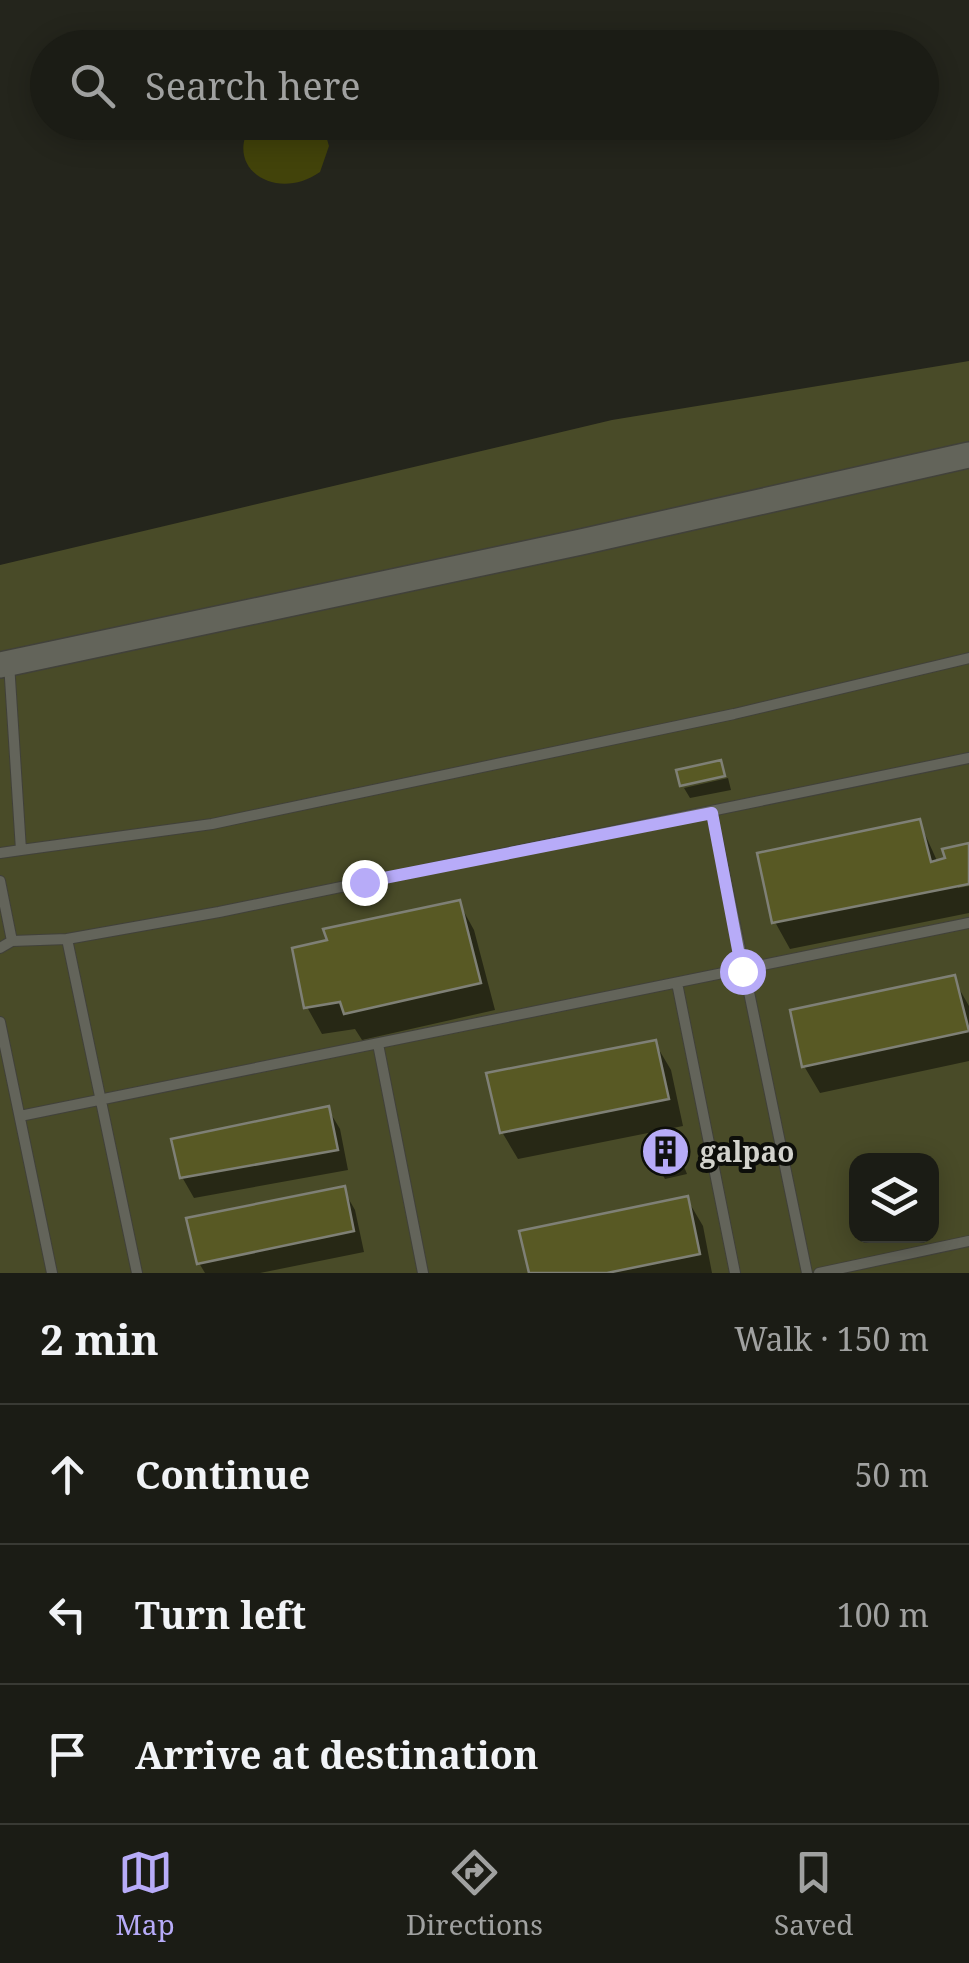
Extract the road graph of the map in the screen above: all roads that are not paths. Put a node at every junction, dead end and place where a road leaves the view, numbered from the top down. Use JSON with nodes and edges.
{"nodes":[{"id":1,"x":969,"y":455,"type":"edge"},
{"id":2,"x":969,"y":658,"type":"edge"},
{"id":3,"x":4,"y":664,"type":"edge"},
{"id":4,"x":969,"y":758,"type":"edge"},
{"id":5,"x":712,"y":813,"type":"junction"},
{"id":6,"x":21,"y":850,"type":"junction"},
{"id":7,"x":0,"y":853,"type":"edge"},
{"id":8,"x":0,"y":880,"type":"edge"},
{"id":9,"x":969,"y":923,"type":"edge"},
{"id":10,"x":67,"y":940,"type":"junction"},
{"id":11,"x":12,"y":941,"type":"junction"},
{"id":12,"x":0,"y":948,"type":"edge"},
{"id":13,"x":742,"y":971,"type":"junction"},
{"id":14,"x":677,"y":983,"type":"junction"},
{"id":15,"x":0,"y":1022,"type":"edge"},
{"id":16,"x":378,"y":1044,"type":"junction"},
{"id":17,"x":102,"y":1102,"type":"junction"},
{"id":18,"x":20,"y":1116,"type":"junction"},
{"id":19,"x":969,"y":1241,"type":"edge"},
{"id":20,"x":52,"y":1273,"type":"edge"},
{"id":21,"x":136,"y":1273,"type":"edge"},
{"id":22,"x":424,"y":1273,"type":"edge"},
{"id":23,"x":736,"y":1273,"type":"edge"},
{"id":24,"x":806,"y":1273,"type":"edge"},
{"id":25,"x":819,"y":1273,"type":"edge"}],
"edges":[{"from":1,"to":3,"type":"street"},
{"from":2,"to":6,"type":"lane"},
{"from":3,"to":6,"type":"lane"},
{"from":4,"to":5,"type":"lane"},
{"from":5,"to":10,"type":"lane"},
{"from":5,"to":13,"type":"lane"},
{"from":6,"to":7,"type":"lane"},
{"from":8,"to":11,"type":"lane"},
{"from":9,"to":13,"type":"lane"},
{"from":10,"to":11,"type":"lane"},
{"from":10,"to":17,"type":"lane"},
{"from":11,"to":12,"type":"lane"},
{"from":13,"to":14,"type":"lane"},
{"from":13,"to":24,"type":"lane"},
{"from":14,"to":16,"type":"lane"},
{"from":14,"to":23,"type":"lane"},
{"from":15,"to":18,"type":"lane"},
{"from":16,"to":17,"type":"lane"},
{"from":16,"to":22,"type":"lane"},
{"from":17,"to":18,"type":"lane"},
{"from":17,"to":21,"type":"lane"},
{"from":18,"to":20,"type":"lane"},
{"from":19,"to":25,"type":"lane"}]}
